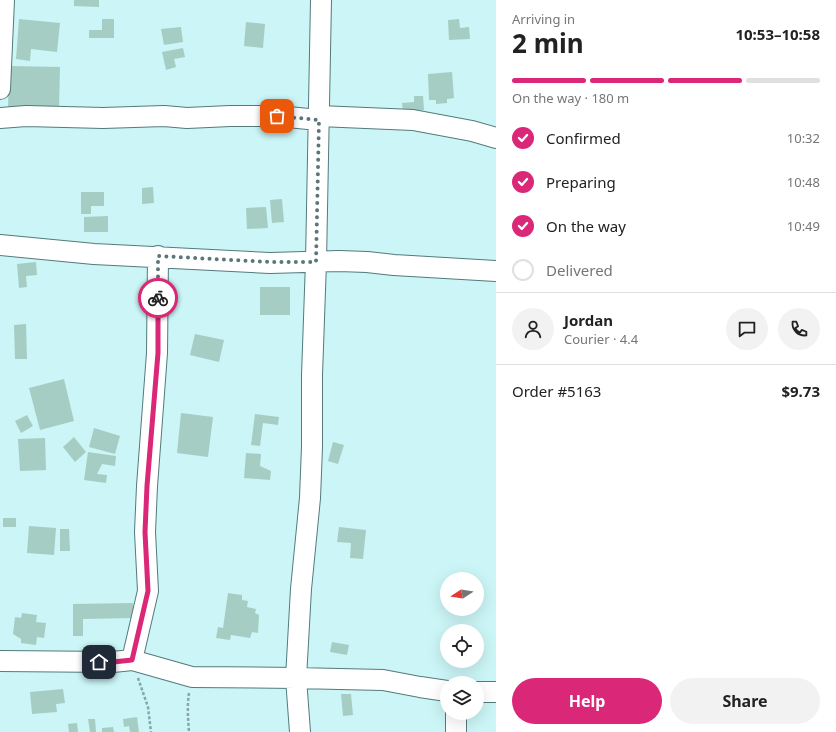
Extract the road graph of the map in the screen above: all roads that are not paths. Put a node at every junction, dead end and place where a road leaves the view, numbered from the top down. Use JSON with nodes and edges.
{"nodes":[{"id":1,"x":4,"y":0,"type":"edge"},
{"id":2,"x":321,"y":0,"type":"edge"},
{"id":3,"x":0,"y":89,"type":"edge"},
{"id":4,"x":0,"y":118,"type":"edge"},
{"id":5,"x":319,"y":118,"type":"junction"},
{"id":6,"x":496,"y":138,"type":"edge"},
{"id":7,"x":0,"y":245,"type":"edge"},
{"id":8,"x":158,"y":256,"type":"junction"},
{"id":9,"x":316,"y":262,"type":"junction"},
{"id":10,"x":496,"y":270,"type":"edge"},
{"id":11,"x":132,"y":660,"type":"junction"},
{"id":12,"x":0,"y":661,"type":"edge"},
{"id":13,"x":296,"y":678,"type":"junction"},
{"id":14,"x":440,"y":690,"type":"edge"},
{"id":15,"x":484,"y":692,"type":"edge"},
{"id":16,"x":496,"y":692,"type":"edge"},
{"id":17,"x":456,"y":720,"type":"edge"},
{"id":18,"x":300,"y":732,"type":"edge"},
{"id":19,"x":456,"y":732,"type":"edge"}],
"edges":[{"from":1,"to":3,"type":"street"},
{"from":2,"to":5,"type":"street"},
{"from":4,"to":5,"type":"street"},
{"from":5,"to":6,"type":"street"},
{"from":5,"to":9,"type":"street"},
{"from":7,"to":8,"type":"street"},
{"from":8,"to":9,"type":"street"},
{"from":8,"to":11,"type":"street"},
{"from":9,"to":10,"type":"street"},
{"from":9,"to":13,"type":"street"},
{"from":11,"to":12,"type":"street"},
{"from":11,"to":13,"type":"street"},
{"from":13,"to":14,"type":"street"},
{"from":13,"to":18,"type":"street"},
{"from":15,"to":16,"type":"street"},
{"from":17,"to":19,"type":"street"}]}
